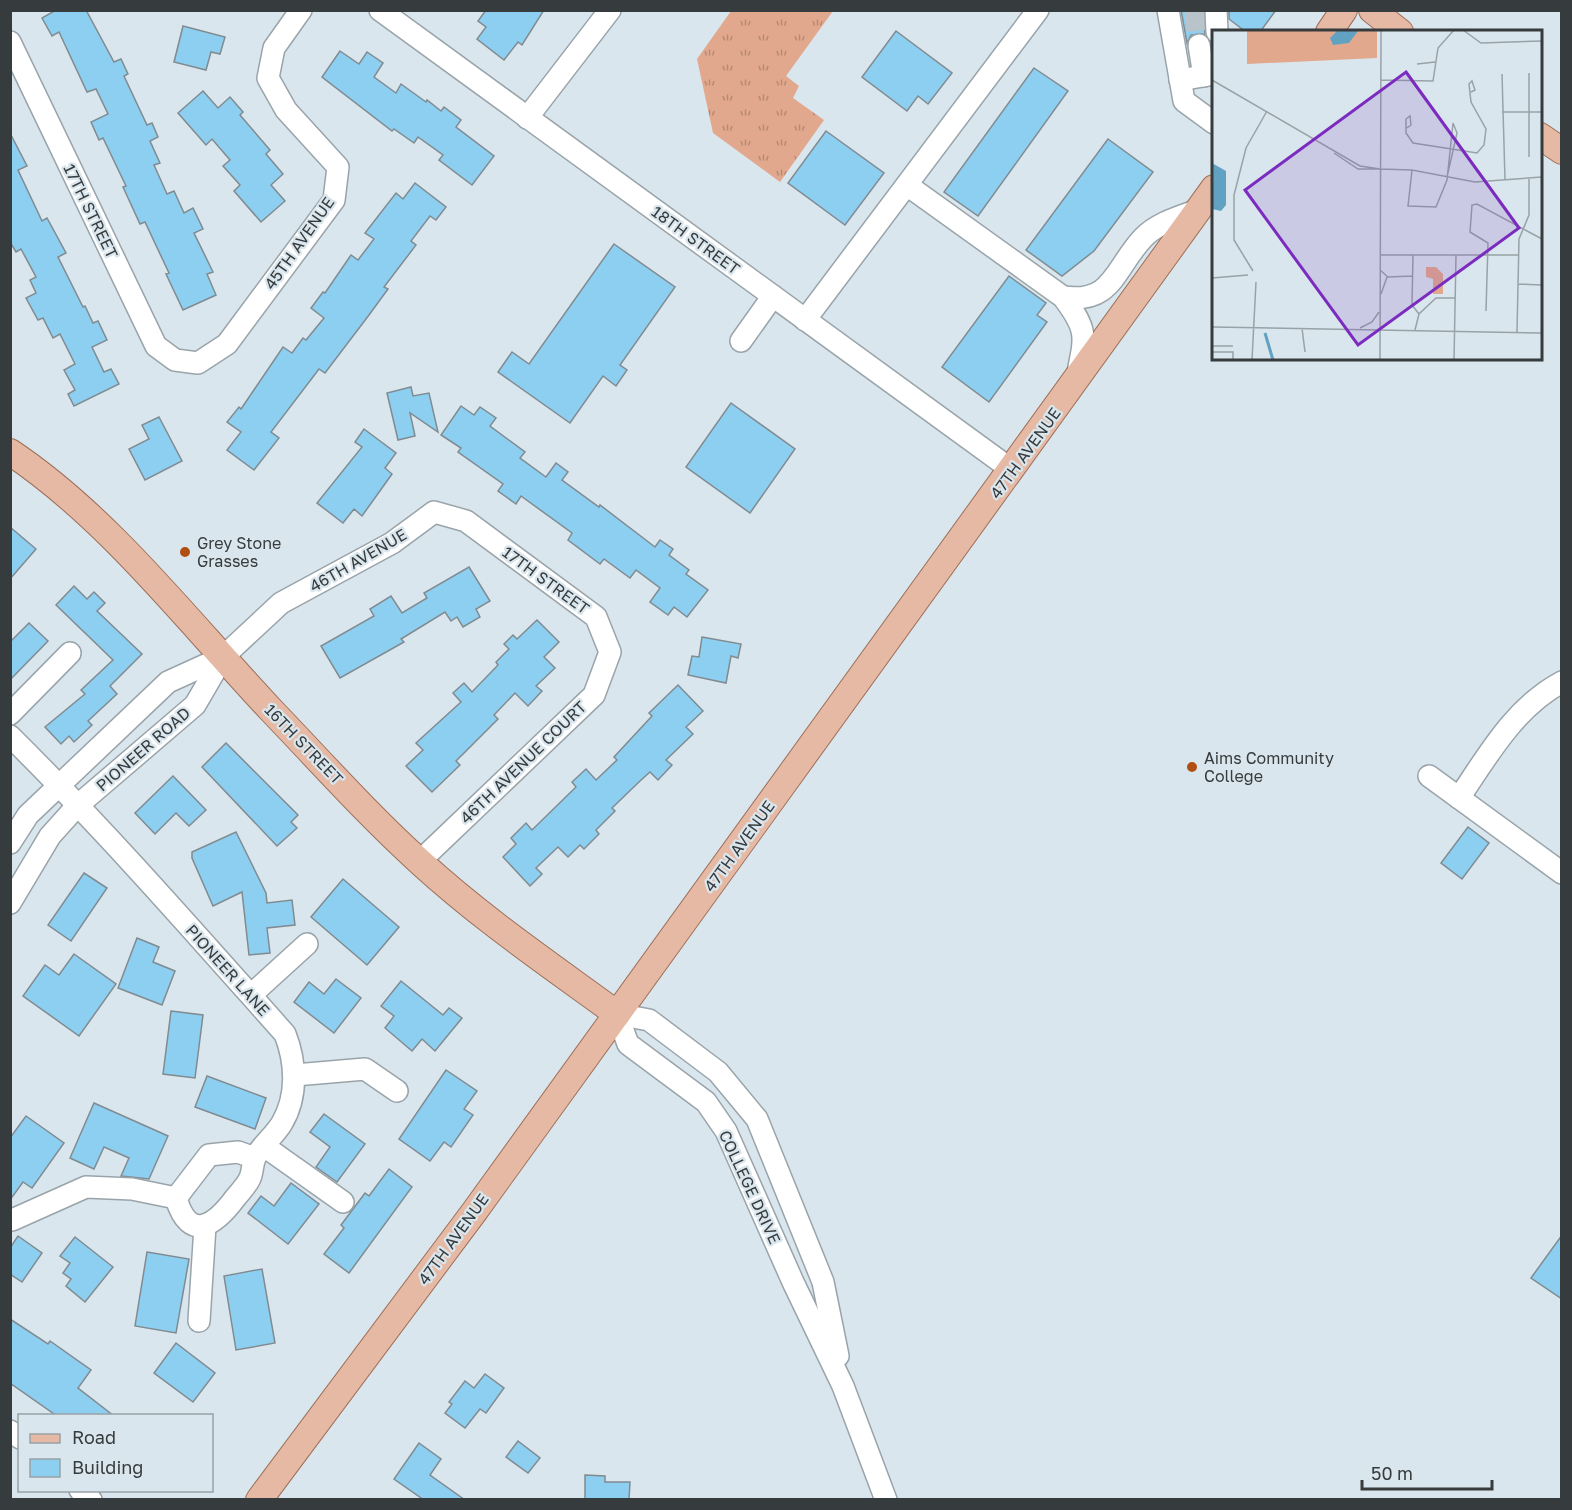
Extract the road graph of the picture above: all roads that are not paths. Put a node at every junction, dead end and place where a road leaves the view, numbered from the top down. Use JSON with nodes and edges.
{"nodes":[{"id":1,"x":302,"y":10,"type":"edge"},
{"id":2,"x":380,"y":10,"type":"edge"},
{"id":3,"x":610,"y":10,"type":"edge"},
{"id":4,"x":1038,"y":10,"type":"edge"},
{"id":5,"x":1168,"y":10,"type":"edge"},
{"id":6,"x":1216,"y":10,"type":"edge"},
{"id":7,"x":1344,"y":10,"type":"edge"},
{"id":8,"x":1372,"y":10,"type":"edge"},
{"id":9,"x":1218,"y":30,"type":"edge"},
{"id":10,"x":1330,"y":30,"type":"edge"},
{"id":11,"x":1397,"y":30,"type":"edge"},
{"id":12,"x":10,"y":42,"type":"edge"},
{"id":13,"x":1199,"y":45,"type":"tunnel mouth"},
{"id":14,"x":1209,"y":75,"type":"edge"},
{"id":15,"x":1180,"y":80,"type":"junction"},
{"id":16,"x":527,"y":118,"type":"junction"},
{"id":17,"x":1212,"y":122,"type":"edge"},
{"id":18,"x":1542,"y":137,"type":"edge"},
{"id":19,"x":1562,"y":151,"type":"edge"},
{"id":20,"x":907,"y":185,"type":"junction"},
{"id":21,"x":1212,"y":191,"type":"edge"},
{"id":22,"x":1198,"y":210,"type":"junction"},
{"id":23,"x":773,"y":296,"type":"junction"},
{"id":24,"x":1063,"y":297,"type":"junction"},
{"id":25,"x":806,"y":320,"type":"junction"},
{"id":26,"x":741,"y":341,"type":"dead end"},
{"id":27,"x":188,"y":362,"type":"joint"},
{"id":28,"x":1077,"y":381,"type":"junction"},
{"id":29,"x":10,"y":452,"type":"edge"},
{"id":30,"x":1012,"y":470,"type":"junction"},
{"id":31,"x":466,"y":521,"type":"joint"},
{"id":32,"x":281,"y":603,"type":"joint"},
{"id":33,"x":610,"y":652,"type":"joint"},
{"id":34,"x":70,"y":653,"type":"dead end"},
{"id":35,"x":223,"y":657,"type":"junction"},
{"id":36,"x":1562,"y":682,"type":"edge"},
{"id":37,"x":10,"y":714,"type":"edge"},
{"id":38,"x":10,"y":736,"type":"edge"},
{"id":39,"x":1429,"y":776,"type":"dead end"},
{"id":40,"x":61,"y":786,"type":"junction"},
{"id":41,"x":1458,"y":798,"type":"junction"},
{"id":42,"x":77,"y":806,"type":"junction"},
{"id":43,"x":10,"y":843,"type":"edge"},
{"id":44,"x":419,"y":862,"type":"junction"},
{"id":45,"x":1562,"y":873,"type":"edge"},
{"id":46,"x":11,"y":900,"type":"edge"},
{"id":47,"x":308,"y":944,"type":"dead end"},
{"id":48,"x":251,"y":995,"type":"junction"},
{"id":49,"x":617,"y":1014,"type":"junction"},
{"id":50,"x":295,"y":1075,"type":"junction"},
{"id":51,"x":397,"y":1091,"type":"dead end"},
{"id":52,"x":259,"y":1152,"type":"junction"},
{"id":53,"x":176,"y":1198,"type":"junction"},
{"id":54,"x":343,"y":1202,"type":"dead end"},
{"id":55,"x":12,"y":1220,"type":"dead end"},
{"id":56,"x":205,"y":1226,"type":"junction"},
{"id":57,"x":199,"y":1321,"type":"dead end"},
{"id":58,"x":843,"y":1386,"type":"junction"},
{"id":59,"x":259,"y":1500,"type":"edge"},
{"id":60,"x":886,"y":1500,"type":"edge"}],
"edges":[{"from":1,"to":27,"type":"street","name":"45TH AVENUE"},
{"from":2,"to":16,"type":"street","name":"18TH STREET"},
{"from":3,"to":16,"type":"street"},
{"from":4,"to":20,"type":"street"},
{"from":5,"to":15,"type":"street"},
{"from":6,"to":9,"type":"street"},
{"from":7,"to":10,"type":"main road"},
{"from":8,"to":11,"type":"main road"},
{"from":12,"to":27,"type":"street","name":"17TH STREET"},
{"from":13,"to":14,"type":"street"},
{"from":14,"to":15,"type":"street"},
{"from":15,"to":17,"type":"street"},
{"from":16,"to":23,"type":"street","name":"18TH STREET"},
{"from":18,"to":19,"type":"main road"},
{"from":20,"to":24,"type":"street"},
{"from":20,"to":25,"type":"street"},
{"from":21,"to":22,"type":"main road","name":"47TH AVENUE"},
{"from":22,"to":24,"type":"street"},
{"from":22,"to":28,"type":"main road","name":"47TH AVENUE"},
{"from":23,"to":25,"type":"street","name":"18TH STREET"},
{"from":23,"to":26,"type":"street"},
{"from":24,"to":28,"type":"street"},
{"from":25,"to":30,"type":"street","name":"18TH STREET"},
{"from":28,"to":30,"type":"main road","name":"47TH AVENUE"},
{"from":29,"to":35,"type":"main road","name":"16TH STREET"},
{"from":30,"to":49,"type":"main road","name":"47TH AVENUE"},
{"from":31,"to":32,"type":"street","name":"46TH AVENUE"},
{"from":31,"to":33,"type":"street","name":"17TH STREET"},
{"from":32,"to":35,"type":"street","name":"PIONEER ROAD"},
{"from":33,"to":44,"type":"street","name":"46TH AVENUE COURT"},
{"from":34,"to":37,"type":"street"},
{"from":35,"to":40,"type":"street","name":"PIONEER ROAD"},
{"from":35,"to":42,"type":"street","name":"PIONEER ROAD"},
{"from":35,"to":44,"type":"main road","name":"16TH STREET"},
{"from":36,"to":41,"type":"street"},
{"from":38,"to":40,"type":"street","name":"PIONEER LANE"},
{"from":39,"to":41,"type":"street"},
{"from":40,"to":42,"type":"street","name":"PIONEER LANE"},
{"from":40,"to":43,"type":"street","name":"PIONEER ROAD"},
{"from":41,"to":45,"type":"street"},
{"from":42,"to":46,"type":"street","name":"PIONEER ROAD"},
{"from":42,"to":48,"type":"street","name":"PIONEER LANE"},
{"from":44,"to":49,"type":"main road","name":"16TH STREET"},
{"from":47,"to":48,"type":"street"},
{"from":48,"to":50,"type":"street","name":"PIONEER LANE"},
{"from":49,"to":58,"type":"street","name":"COLLEGE DRIVE"},
{"from":49,"to":58,"type":"street","name":"COLLEGE DRIVE"},
{"from":49,"to":59,"type":"main road","name":"47TH AVENUE"},
{"from":50,"to":51,"type":"street"},
{"from":50,"to":52,"type":"street","name":"PIONEER LANE"},
{"from":52,"to":53,"type":"street"},
{"from":52,"to":54,"type":"street"},
{"from":52,"to":56,"type":"street","name":"PIONEER LANE"},
{"from":53,"to":55,"type":"street"},
{"from":53,"to":56,"type":"street"},
{"from":56,"to":57,"type":"street"},
{"from":58,"to":60,"type":"street","name":"COLLEGE DRIVE"}]}
